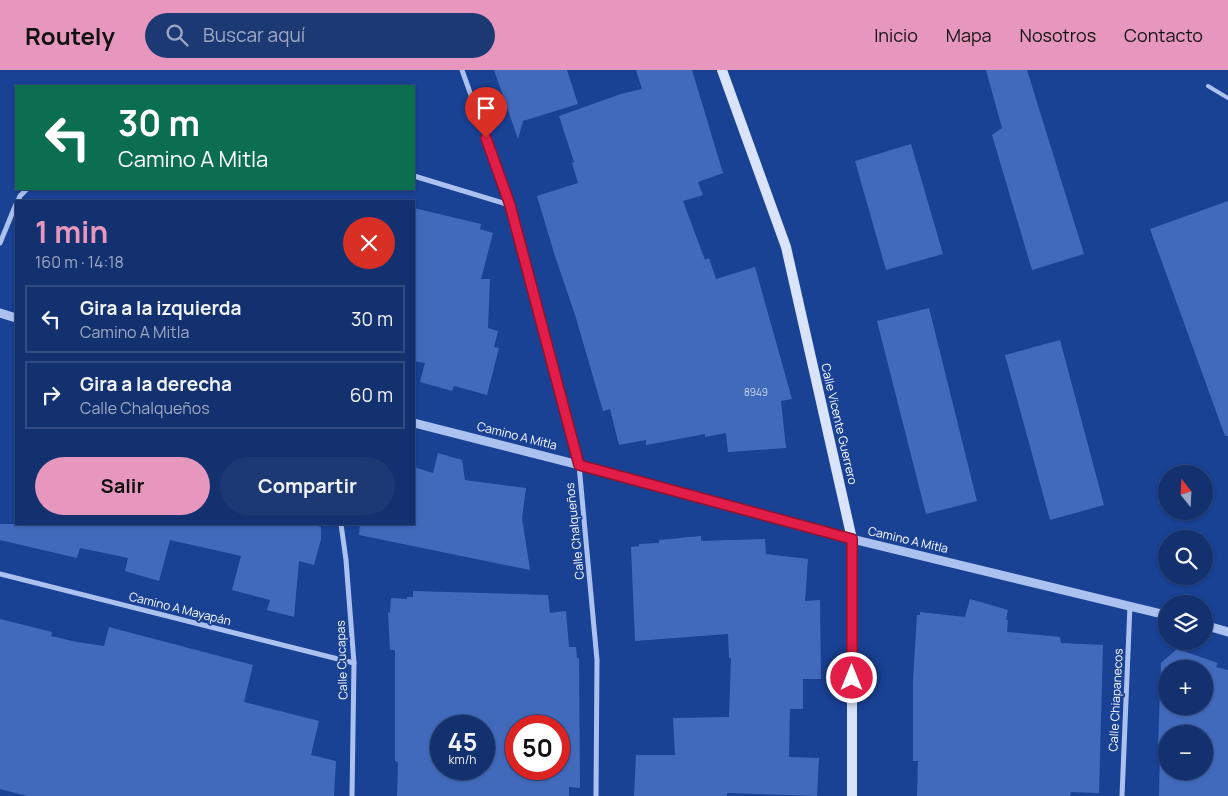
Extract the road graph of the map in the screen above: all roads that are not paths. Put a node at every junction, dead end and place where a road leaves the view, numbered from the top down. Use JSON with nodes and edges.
{"nodes":[{"id":1,"x":462,"y":70,"type":"edge"},
{"id":2,"x":722,"y":70,"type":"edge"},
{"id":3,"x":1208,"y":86,"type":"dead end"},
{"id":4,"x":1228,"y":98,"type":"edge"},
{"id":5,"x":415,"y":176,"type":"edge"},
{"id":6,"x":26,"y":190,"type":"edge"},
{"id":7,"x":18,"y":200,"type":"edge"},
{"id":8,"x":510,"y":205,"type":"junction"},
{"id":9,"x":15,"y":208,"type":"edge"},
{"id":10,"x":0,"y":243,"type":"edge"},
{"id":11,"x":0,"y":313,"type":"edge"},
{"id":12,"x":15,"y":318,"type":"edge"},
{"id":13,"x":415,"y":423,"type":"edge"},
{"id":14,"x":579,"y":465,"type":"junction"},
{"id":15,"x":341,"y":525,"type":"edge"},
{"id":16,"x":852,"y":539,"type":"junction"},
{"id":17,"x":0,"y":574,"type":"edge"},
{"id":18,"x":1130,"y":605,"type":"junction"},
{"id":19,"x":1158,"y":613,"type":"edge"},
{"id":20,"x":1213,"y":628,"type":"edge"},
{"id":21,"x":1228,"y":632,"type":"edge"},
{"id":22,"x":354,"y":663,"type":"junction"},
{"id":23,"x":352,"y":796,"type":"edge"},
{"id":24,"x":596,"y":796,"type":"edge"},
{"id":25,"x":852,"y":796,"type":"edge"},
{"id":26,"x":1122,"y":796,"type":"edge"}],
"edges":[{"from":1,"to":8,"type":"street","name":"Calle Chalqueños"},
{"from":2,"to":16,"type":"main road","name":"Calle Vicente Guerrero"},
{"from":3,"to":4,"type":"lane"},
{"from":5,"to":8,"type":"street"},
{"from":6,"to":7,"type":"street"},
{"from":8,"to":14,"type":"street","name":"Calle Chalqueños"},
{"from":9,"to":10,"type":"street"},
{"from":11,"to":12,"type":"street"},
{"from":13,"to":14,"type":"street","name":"Camino A Mitla"},
{"from":14,"to":16,"type":"street","name":"Camino A Mitla"},
{"from":14,"to":24,"type":"street","name":"Calle Chalqueños"},
{"from":15,"to":22,"type":"street","name":"Calle Cucapas"},
{"from":16,"to":18,"type":"street","name":"Camino A Mitla"},
{"from":16,"to":25,"type":"main road","name":"Calle Vicente Guerrero"},
{"from":17,"to":22,"type":"street","name":"Camino A Mayapán"},
{"from":18,"to":19,"type":"street","name":"Camino A Mitla"},
{"from":18,"to":26,"type":"street","name":"Calle Chiapanecos"},
{"from":20,"to":21,"type":"street"},
{"from":22,"to":23,"type":"street","name":"Calle Cucapas"}]}
